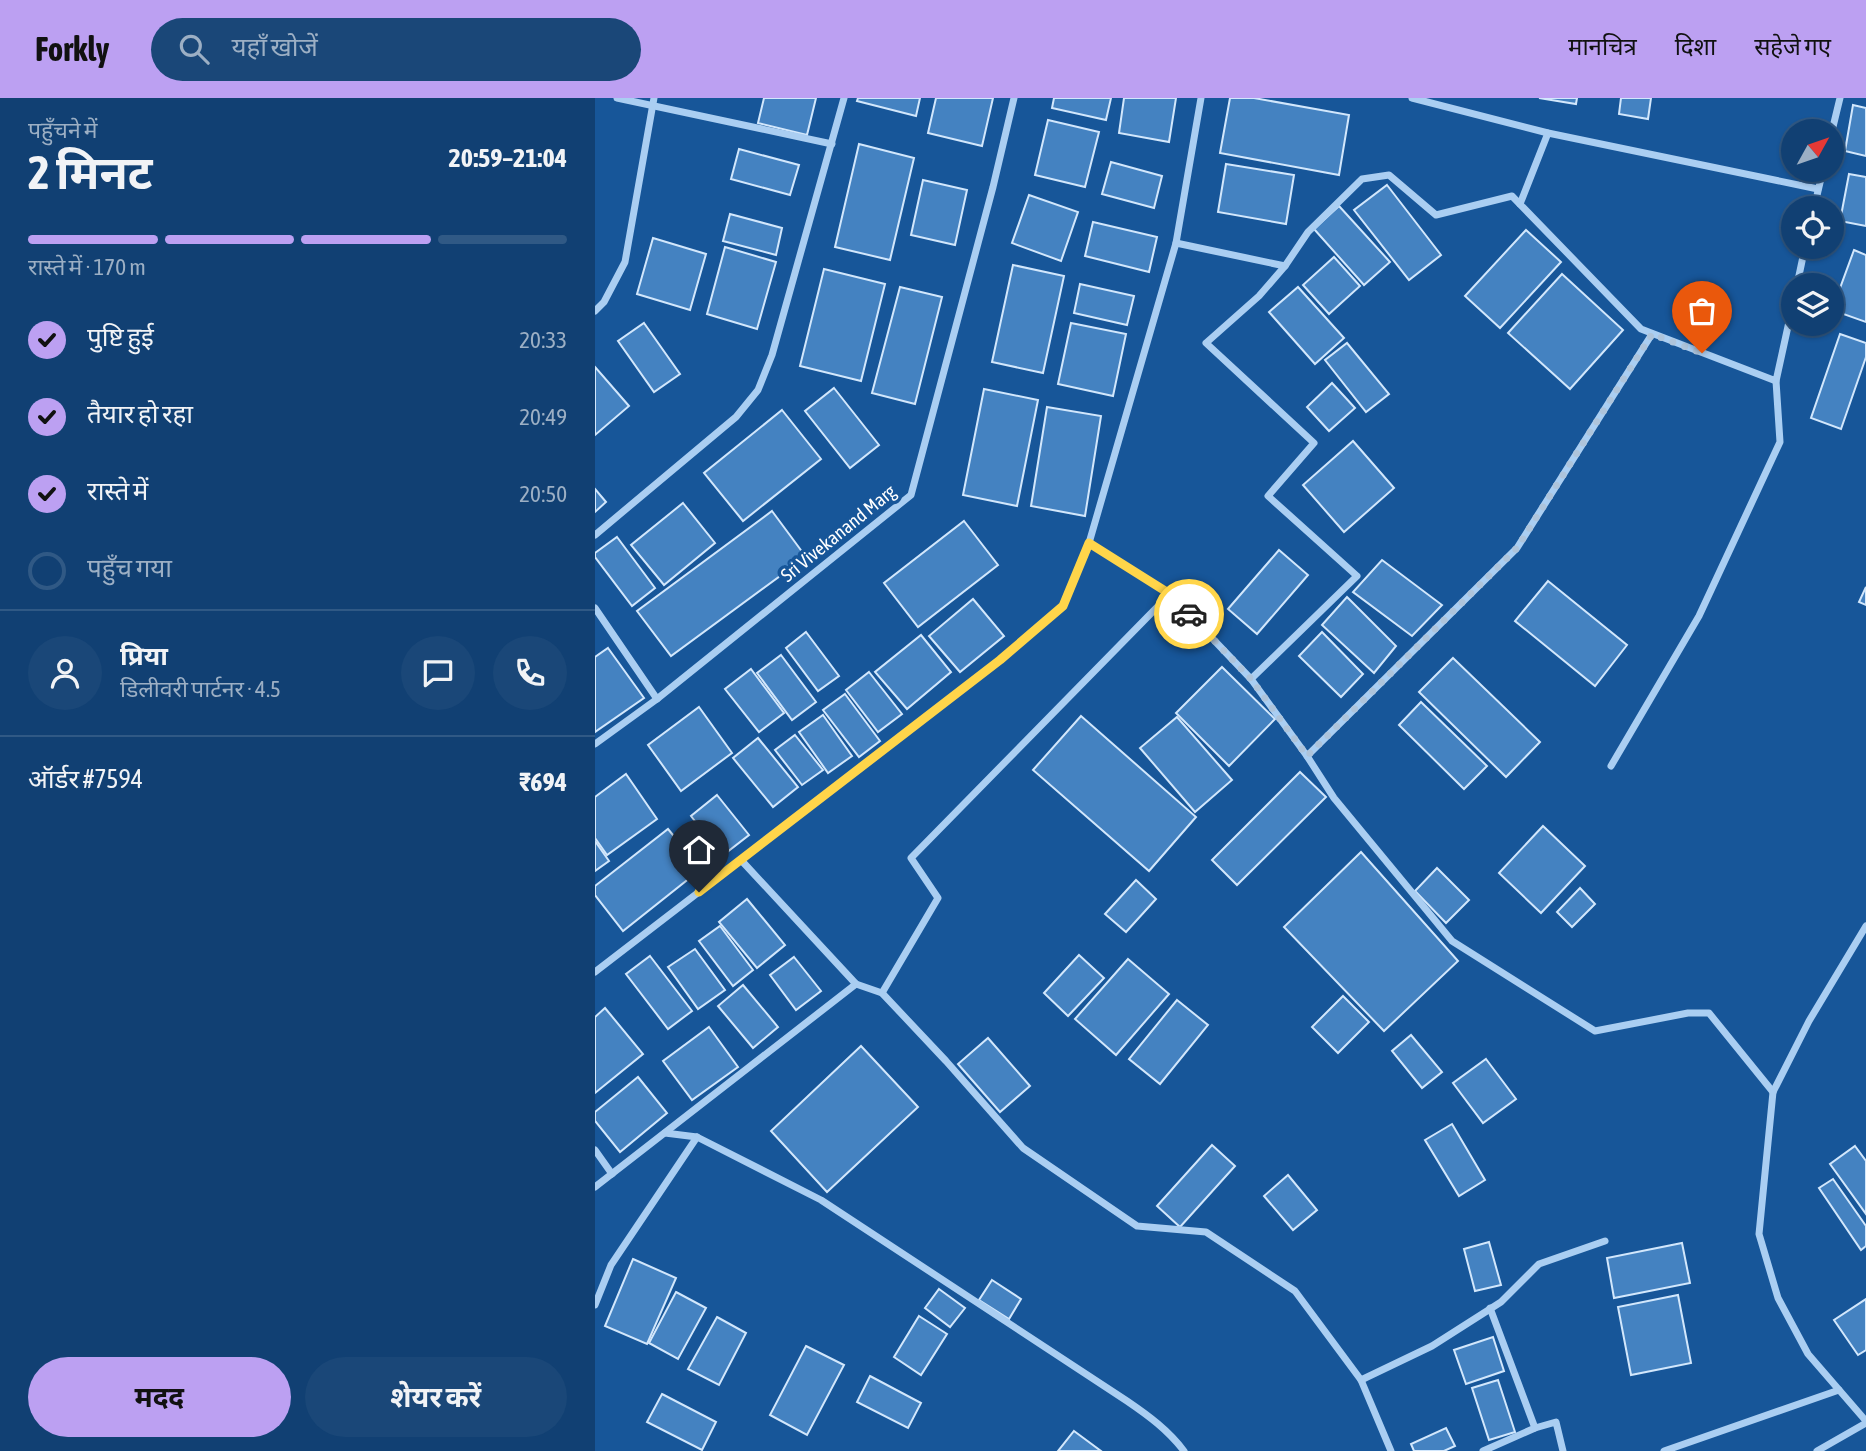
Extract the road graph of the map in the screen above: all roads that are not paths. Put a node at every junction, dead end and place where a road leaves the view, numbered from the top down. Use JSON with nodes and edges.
{"nodes":[{"id":1,"x":617,"y":98,"type":"edge"},
{"id":2,"x":844,"y":98,"type":"edge"},
{"id":3,"x":1014,"y":98,"type":"edge"},
{"id":4,"x":1201,"y":98,"type":"edge"},
{"id":5,"x":1412,"y":98,"type":"edge"},
{"id":6,"x":1463,"y":98,"type":"edge"},
{"id":7,"x":1840,"y":98,"type":"edge"},
{"id":8,"x":653,"y":102,"type":"edge"},
{"id":9,"x":1461,"y":109,"type":"junction"},
{"id":10,"x":1835,"y":119,"type":"edge"},
{"id":11,"x":1548,"y":133,"type":"junction"},
{"id":12,"x":832,"y":144,"type":"junction"},
{"id":13,"x":1820,"y":182,"type":"edge"},
{"id":14,"x":1818,"y":189,"type":"junction"},
{"id":15,"x":1817,"y":196,"type":"edge"},
{"id":16,"x":1520,"y":204,"type":"junction"},
{"id":17,"x":1176,"y":243,"type":"junction"},
{"id":18,"x":1285,"y":266,"type":"junction"},
{"id":19,"x":595,"y":311,"type":"edge"},
{"id":20,"x":1652,"y":334,"type":"junction"},
{"id":21,"x":1786,"y":336,"type":"edge"},
{"id":22,"x":1776,"y":381,"type":"junction"},
{"id":23,"x":595,"y":535,"type":"edge"},
{"id":24,"x":1089,"y":543,"type":"junction"},
{"id":25,"x":1170,"y":594,"type":"junction"},
{"id":26,"x":595,"y":608,"type":"edge"},
{"id":27,"x":1251,"y":679,"type":"junction"},
{"id":28,"x":657,"y":699,"type":"junction"},
{"id":29,"x":595,"y":744,"type":"edge"},
{"id":30,"x":1307,"y":756,"type":"junction"},
{"id":31,"x":1611,"y":766,"type":"dead end"},
{"id":32,"x":741,"y":860,"type":"junction"},
{"id":33,"x":1866,"y":926,"type":"edge"},
{"id":34,"x":595,"y":972,"type":"edge"},
{"id":35,"x":856,"y":984,"type":"junction"},
{"id":36,"x":882,"y":993,"type":"junction"},
{"id":37,"x":1773,"y":1092,"type":"junction"},
{"id":38,"x":665,"y":1133,"type":"junction"},
{"id":39,"x":697,"y":1137,"type":"junction"},
{"id":40,"x":595,"y":1150,"type":"edge"},
{"id":41,"x":612,"y":1174,"type":"junction"},
{"id":42,"x":595,"y":1187,"type":"edge"},
{"id":43,"x":1605,"y":1241,"type":"dead end"},
{"id":44,"x":595,"y":1304,"type":"edge"},
{"id":45,"x":1490,"y":1308,"type":"junction"},
{"id":46,"x":1361,"y":1380,"type":"junction"},
{"id":47,"x":1839,"y":1390,"type":"junction"},
{"id":48,"x":1866,"y":1422,"type":"edge"},
{"id":49,"x":1535,"y":1428,"type":"junction"},
{"id":50,"x":1184,"y":1451,"type":"edge"},
{"id":51,"x":1391,"y":1451,"type":"edge"},
{"id":52,"x":1483,"y":1451,"type":"edge"},
{"id":53,"x":1563,"y":1451,"type":"edge"},
{"id":54,"x":1664,"y":1451,"type":"edge"},
{"id":55,"x":1817,"y":1451,"type":"edge"}],
"edges":[{"from":1,"to":8,"type":"street"},
{"from":2,"to":12,"type":"street"},
{"from":3,"to":28,"type":"street","name":"Sri Vivekanand Marg"},
{"from":4,"to":17,"type":"street"},
{"from":5,"to":9,"type":"street"},
{"from":6,"to":9,"type":"street"},
{"from":7,"to":10,"type":"street"},
{"from":8,"to":12,"type":"street"},
{"from":8,"to":19,"type":"street"},
{"from":9,"to":11,"type":"street"},
{"from":11,"to":14,"type":"street"},
{"from":11,"to":16,"type":"street"},
{"from":12,"to":23,"type":"street"},
{"from":13,"to":14,"type":"street"},
{"from":14,"to":15,"type":"street"},
{"from":16,"to":18,"type":"street"},
{"from":16,"to":20,"type":"street"},
{"from":17,"to":18,"type":"street"},
{"from":17,"to":24,"type":"street"},
{"from":18,"to":27,"type":"street"},
{"from":20,"to":22,"type":"street"},
{"from":20,"to":30,"type":"street"},
{"from":21,"to":22,"type":"street"},
{"from":22,"to":31,"type":"street"},
{"from":24,"to":25,"type":"street"},
{"from":24,"to":32,"type":"street"},
{"from":25,"to":27,"type":"street"},
{"from":25,"to":36,"type":"street"},
{"from":26,"to":28,"type":"street"},
{"from":27,"to":30,"type":"street"},
{"from":28,"to":29,"type":"street","name":"Sri Vivekanand Marg"},
{"from":30,"to":37,"type":"street"},
{"from":32,"to":34,"type":"street"},
{"from":32,"to":35,"type":"street"},
{"from":33,"to":37,"type":"street"},
{"from":35,"to":36,"type":"street"},
{"from":35,"to":38,"type":"street"},
{"from":36,"to":46,"type":"street"},
{"from":37,"to":47,"type":"street"},
{"from":38,"to":39,"type":"street"},
{"from":38,"to":41,"type":"street"},
{"from":39,"to":44,"type":"street"},
{"from":39,"to":50,"type":"street"},
{"from":40,"to":41,"type":"street"},
{"from":41,"to":42,"type":"street"},
{"from":43,"to":45,"type":"street"},
{"from":45,"to":46,"type":"street"},
{"from":45,"to":49,"type":"street"},
{"from":46,"to":51,"type":"street"},
{"from":47,"to":48,"type":"street"},
{"from":47,"to":54,"type":"street"},
{"from":48,"to":55,"type":"street"},
{"from":49,"to":52,"type":"street"},
{"from":49,"to":53,"type":"street"}]}
